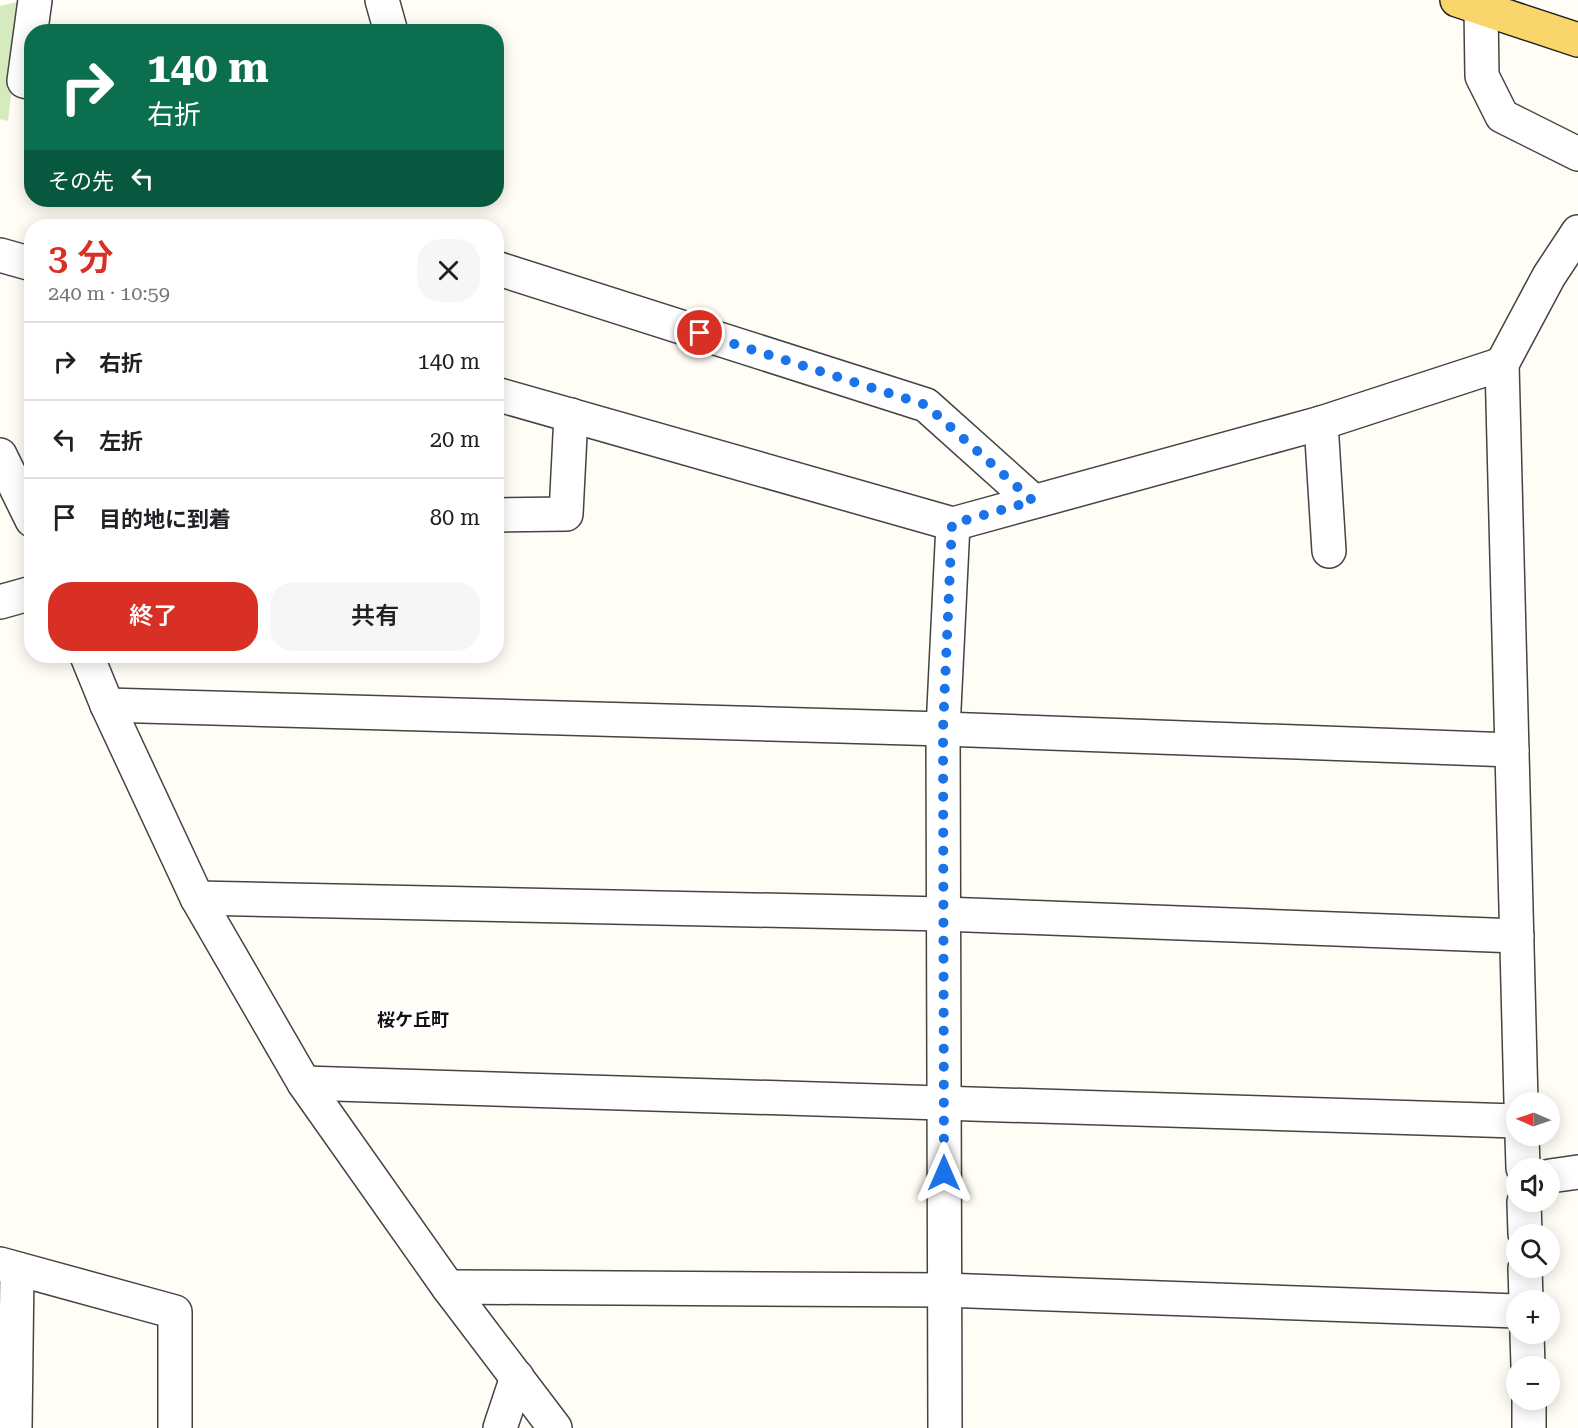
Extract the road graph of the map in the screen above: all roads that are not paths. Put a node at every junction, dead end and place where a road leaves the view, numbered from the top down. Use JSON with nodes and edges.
{"nodes":[{"id":1,"x":35,"y":0,"type":"edge"},
{"id":2,"x":382,"y":0,"type":"edge"},
{"id":3,"x":1474,"y":3,"type":"edge"},
{"id":4,"x":32,"y":24,"type":"edge"},
{"id":5,"x":389,"y":24,"type":"edge"},
{"id":6,"x":1578,"y":40,"type":"edge"},
{"id":7,"x":1578,"y":154,"type":"edge"},
{"id":8,"x":1578,"y":232,"type":"edge"},
{"id":9,"x":0,"y":255,"type":"edge"},
{"id":10,"x":24,"y":262,"type":"edge"},
{"id":11,"x":504,"y":271,"type":"edge"},
{"id":12,"x":1502,"y":364,"type":"junction"},
{"id":13,"x":504,"y":396,"type":"edge"},
{"id":14,"x":571,"y":415,"type":"junction"},
{"id":15,"x":1321,"y":423,"type":"junction"},
{"id":16,"x":0,"y":455,"type":"edge"},
{"id":17,"x":1033,"y":501,"type":"junction"},
{"id":18,"x":24,"y":504,"type":"edge"},
{"id":19,"x":504,"y":515,"type":"edge"},
{"id":20,"x":952,"y":524,"type":"junction"},
{"id":21,"x":1329,"y":551,"type":"dead end"},
{"id":22,"x":24,"y":594,"type":"edge"},
{"id":23,"x":0,"y":602,"type":"edge"},
{"id":24,"x":90,"y":663,"type":"edge"},
{"id":25,"x":107,"y":705,"type":"junction"},
{"id":26,"x":943,"y":729,"type":"junction"},
{"id":27,"x":1512,"y":750,"type":"junction"},
{"id":28,"x":197,"y":898,"type":"junction"},
{"id":29,"x":943,"y":914,"type":"junction"},
{"id":30,"x":1517,"y":936,"type":"junction"},
{"id":31,"x":304,"y":1083,"type":"junction"},
{"id":32,"x":1521,"y":1092,"type":"edge"},
{"id":33,"x":944,"y":1103,"type":"junction"},
{"id":34,"x":1506,"y":1121,"type":"edge"},
{"id":35,"x":1578,"y":1172,"type":"edge"},
{"id":36,"x":1560,"y":1175,"type":"edge"},
{"id":37,"x":9,"y":1267,"type":"edge"},
{"id":38,"x":448,"y":1287,"type":"junction"},
{"id":39,"x":944,"y":1290,"type":"junction"},
{"id":40,"x":1506,"y":1311,"type":"edge"},
{"id":41,"x":517,"y":1377,"type":"junction"},
{"id":42,"x":1529,"y":1410,"type":"edge"},
{"id":43,"x":15,"y":1428,"type":"edge"},
{"id":44,"x":175,"y":1428,"type":"edge"},
{"id":45,"x":500,"y":1428,"type":"edge"},
{"id":46,"x":555,"y":1428,"type":"edge"},
{"id":47,"x":945,"y":1428,"type":"edge"},
{"id":48,"x":1529,"y":1428,"type":"edge"}],
"edges":[{"from":1,"to":4,"type":"street"},
{"from":2,"to":5,"type":"street"},
{"from":3,"to":6,"type":"main road"},
{"from":3,"to":7,"type":"street"},
{"from":8,"to":12,"type":"street"},
{"from":9,"to":10,"type":"street"},
{"from":11,"to":17,"type":"street"},
{"from":12,"to":15,"type":"street"},
{"from":12,"to":27,"type":"street"},
{"from":13,"to":14,"type":"street"},
{"from":14,"to":19,"type":"street"},
{"from":14,"to":20,"type":"street"},
{"from":15,"to":17,"type":"street"},
{"from":15,"to":21,"type":"street"},
{"from":16,"to":18,"type":"street"},
{"from":17,"to":20,"type":"street"},
{"from":20,"to":26,"type":"street"},
{"from":22,"to":23,"type":"street"},
{"from":24,"to":25,"type":"street"},
{"from":25,"to":26,"type":"street"},
{"from":25,"to":28,"type":"street"},
{"from":26,"to":27,"type":"street"},
{"from":26,"to":29,"type":"street"},
{"from":27,"to":30,"type":"street"},
{"from":28,"to":29,"type":"street"},
{"from":28,"to":31,"type":"street"},
{"from":29,"to":30,"type":"street"},
{"from":29,"to":33,"type":"street"},
{"from":30,"to":32,"type":"street"},
{"from":31,"to":33,"type":"street"},
{"from":31,"to":38,"type":"street"},
{"from":33,"to":34,"type":"street"},
{"from":33,"to":39,"type":"street"},
{"from":35,"to":36,"type":"street"},
{"from":37,"to":43,"type":"street"},
{"from":37,"to":44,"type":"street"},
{"from":38,"to":39,"type":"street"},
{"from":38,"to":41,"type":"street"},
{"from":39,"to":40,"type":"street"},
{"from":39,"to":47,"type":"street"},
{"from":41,"to":45,"type":"street"},
{"from":41,"to":46,"type":"street"},
{"from":42,"to":48,"type":"street"}]}
